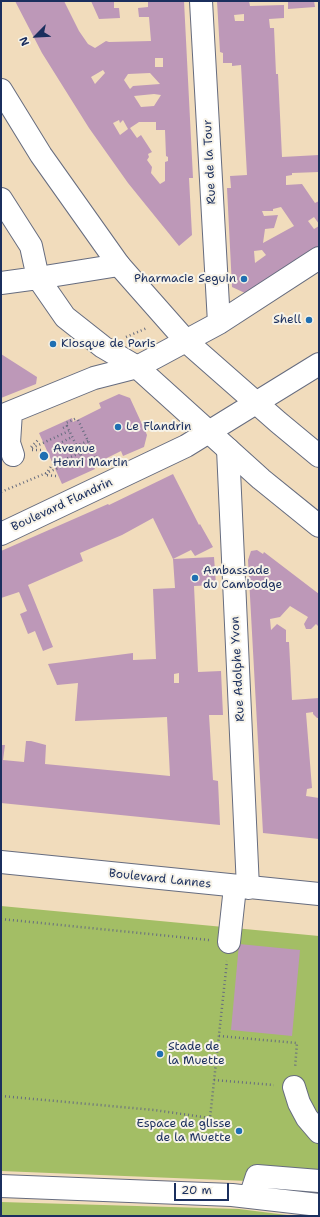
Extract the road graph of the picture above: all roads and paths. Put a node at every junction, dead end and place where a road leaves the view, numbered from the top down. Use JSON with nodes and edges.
{"nodes":[{"id":1,"x":200,"y":1,"type":"edge"},
{"id":2,"x":1,"y":90,"type":"edge"},
{"id":3,"x":1,"y":200,"type":"edge"},
{"id":4,"x":319,"y":258,"type":"edge"},
{"id":5,"x":119,"y":265,"type":"junction"},
{"id":6,"x":38,"y":278,"type":"junction"},
{"id":7,"x":1,"y":283,"type":"edge"},
{"id":8,"x":219,"y":323,"type":"junction"},
{"id":9,"x":149,"y":327,"type":"dead end"},
{"id":10,"x":124,"y":338,"type":"dead end"},
{"id":11,"x":187,"y":342,"type":"junction"},
{"id":12,"x":319,"y":364,"type":"edge"},
{"id":13,"x":137,"y":367,"type":"junction"},
{"id":14,"x":255,"y":402,"type":"junction"},
{"id":15,"x":6,"y":414,"type":"edge"},
{"id":16,"x":67,"y":426,"type":"junction"},
{"id":17,"x":63,"y":428,"type":"dead end"},
{"id":18,"x":70,"y":431,"type":"junction"},
{"id":19,"x":209,"y":432,"type":"junction"},
{"id":20,"x":72,"y":437,"type":"junction"},
{"id":21,"x":38,"y":440,"type":"dead end"},
{"id":22,"x":88,"y":441,"type":"junction"},
{"id":23,"x":62,"y":442,"type":"dead end"},
{"id":24,"x":40,"y":445,"type":"dead end"},
{"id":25,"x":76,"y":446,"type":"junction"},
{"id":26,"x":228,"y":449,"type":"junction"},
{"id":27,"x":43,"y":450,"type":"dead end"},
{"id":28,"x":80,"y":452,"type":"junction"},
{"id":29,"x":13,"y":455,"type":"dead end"},
{"id":30,"x":319,"y":456,"type":"edge"},
{"id":31,"x":82,"y":458,"type":"junction"},
{"id":32,"x":98,"y":462,"type":"dead end"},
{"id":33,"x":80,"y":465,"type":"dead end"},
{"id":34,"x":45,"y":475,"type":"junction"},
{"id":35,"x":56,"y":476,"type":"dead end"},
{"id":36,"x":1,"y":492,"type":"edge"},
{"id":37,"x":319,"y":526,"type":"edge"},
{"id":38,"x":1,"y":534,"type":"edge"},
{"id":39,"x":1,"y":863,"type":"edge"},
{"id":40,"x":242,"y":888,"type":"junction"},
{"id":41,"x":319,"y":894,"type":"edge"},
{"id":42,"x":1,"y":919,"type":"edge"},
{"id":43,"x":229,"y":942,"type":"junction"},
{"id":44,"x":219,"y":1036,"type":"junction"},
{"id":45,"x":214,"y":1080,"type":"junction"},
{"id":46,"x":294,"y":1087,"type":"junction"},
{"id":47,"x":1,"y":1096,"type":"edge"},
{"id":48,"x":319,"y":1132,"type":"edge"},
{"id":49,"x":319,"y":1181,"type":"edge"},
{"id":50,"x":1,"y":1186,"type":"edge"},
{"id":51,"x":241,"y":1196,"type":"junction"},
{"id":52,"x":319,"y":1205,"type":"edge"}],
"edges":[{"from":1,"to":8,"type":"street","name":"Rue de la Tour"},
{"from":2,"to":5,"type":"street"},
{"from":3,"to":6,"type":"street"},
{"from":4,"to":8,"type":"street"},
{"from":5,"to":6,"type":"street"},
{"from":5,"to":11,"type":"street"},
{"from":6,"to":7,"type":"street"},
{"from":6,"to":13,"type":"street"},
{"from":8,"to":11,"type":"street"},
{"from":9,"to":10,"type":"path"},
{"from":11,"to":13,"type":"street"},
{"from":11,"to":14,"type":"street"},
{"from":12,"to":14,"type":"street","name":"Boulevard Flandrin"},
{"from":13,"to":15,"type":"street"},
{"from":13,"to":19,"type":"street"},
{"from":14,"to":19,"type":"street","name":"Boulevard Flandrin"},
{"from":14,"to":30,"type":"street"},
{"from":15,"to":29,"type":"street"},
{"from":16,"to":17,"type":"path"},
{"from":16,"to":18,"type":"path"},
{"from":16,"to":22,"type":"path"},
{"from":18,"to":20,"type":"path"},
{"from":18,"to":24,"type":"path"},
{"from":19,"to":26,"type":"street"},
{"from":19,"to":38,"type":"street","name":"Boulevard Flandrin"},
{"from":20,"to":23,"type":"path"},
{"from":20,"to":25,"type":"path"},
{"from":21,"to":27,"type":"path"},
{"from":22,"to":25,"type":"path"},
{"from":22,"to":32,"type":"path"},
{"from":25,"to":28,"type":"path"},
{"from":26,"to":37,"type":"street"},
{"from":26,"to":40,"type":"street","name":"Rue Adolphe Yvon"},
{"from":28,"to":31,"type":"path"},
{"from":28,"to":34,"type":"path"},
{"from":31,"to":33,"type":"path"},
{"from":31,"to":34,"type":"path"},
{"from":34,"to":35,"type":"path"},
{"from":34,"to":36,"type":"path"},
{"from":39,"to":40,"type":"street","name":"Boulevard Lannes"},
{"from":40,"to":41,"type":"street","name":"Boulevard Lannes"},
{"from":40,"to":43,"type":"street","name":"Rue Adolphe Yvon"},
{"from":42,"to":43,"type":"path"},
{"from":43,"to":44,"type":"path"},
{"from":44,"to":45,"type":"path"},
{"from":44,"to":46,"type":"path"},
{"from":45,"to":46,"type":"path"},
{"from":45,"to":47,"type":"path"},
{"from":46,"to":48,"type":"street"},
{"from":49,"to":51,"type":"street"},
{"from":50,"to":51,"type":"street"},
{"from":51,"to":52,"type":"street"}]}
